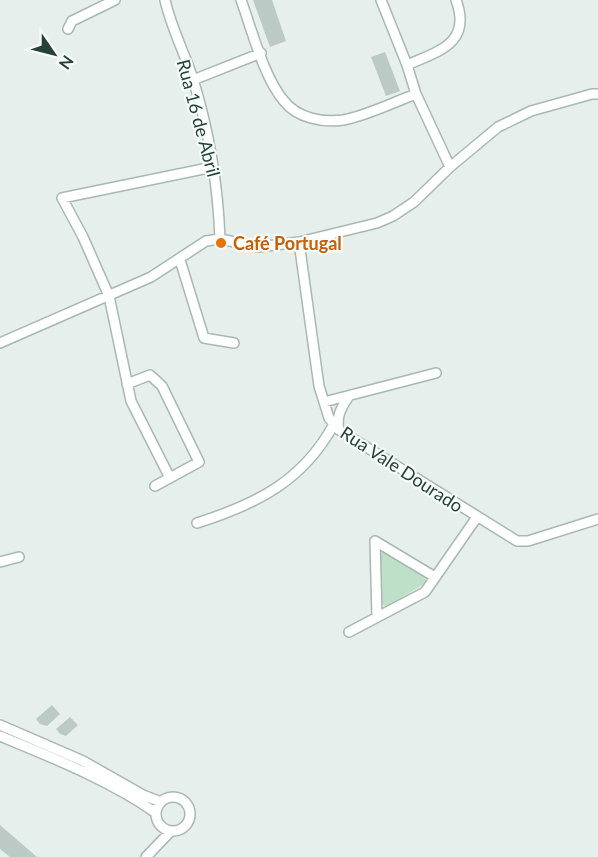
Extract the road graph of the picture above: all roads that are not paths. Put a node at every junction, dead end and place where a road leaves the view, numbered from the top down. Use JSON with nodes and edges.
{"nodes":[{"id":1,"x":115,"y":0,"type":"edge"},
{"id":2,"x":165,"y":0,"type":"edge"},
{"id":3,"x":241,"y":0,"type":"edge"},
{"id":4,"x":381,"y":0,"type":"edge"},
{"id":5,"x":456,"y":0,"type":"edge"},
{"id":6,"x":68,"y":29,"type":"dead end"},
{"id":7,"x":261,"y":53,"type":"junction"},
{"id":8,"x":407,"y":65,"type":"junction"},
{"id":9,"x":193,"y":80,"type":"junction"},
{"id":10,"x":416,"y":94,"type":"junction"},
{"id":11,"x":598,"y":94,"type":"edge"},
{"id":12,"x":213,"y":167,"type":"junction"},
{"id":13,"x":450,"y":167,"type":"junction"},
{"id":14,"x":220,"y":239,"type":"junction"},
{"id":15,"x":299,"y":242,"type":"junction"},
{"id":16,"x":180,"y":260,"type":"junction"},
{"id":17,"x":109,"y":296,"type":"junction"},
{"id":18,"x":0,"y":343,"type":"edge"},
{"id":19,"x":234,"y":343,"type":"dead end"},
{"id":20,"x":436,"y":373,"type":"dead end"},
{"id":21,"x":126,"y":384,"type":"junction"},
{"id":22,"x":349,"y":396,"type":"junction"},
{"id":23,"x":324,"y":402,"type":"junction"},
{"id":24,"x":337,"y":427,"type":"junction"},
{"id":25,"x":170,"y":478,"type":"junction"},
{"id":26,"x":155,"y":486,"type":"dead end"},
{"id":27,"x":477,"y":518,"type":"junction"},
{"id":28,"x":598,"y":519,"type":"edge"},
{"id":29,"x":197,"y":523,"type":"dead end"},
{"id":30,"x":19,"y":557,"type":"dead end"},
{"id":31,"x":0,"y":561,"type":"edge"},
{"id":32,"x":435,"y":577,"type":"junction"},
{"id":33,"x":377,"y":617,"type":"junction"},
{"id":34,"x":349,"y":632,"type":"dead end"},
{"id":35,"x":0,"y":725,"type":"edge"},
{"id":36,"x":0,"y":736,"type":"edge"},
{"id":37,"x":161,"y":802,"type":"junction"},
{"id":38,"x":156,"y":813,"type":"junction"},
{"id":39,"x":159,"y":825,"type":"junction"},
{"id":40,"x":171,"y":831,"type":"junction"},
{"id":41,"x":157,"y":844,"type":"junction"},
{"id":42,"x":146,"y":857,"type":"edge"}],
"edges":[{"from":1,"to":6,"type":"street"},
{"from":2,"to":9,"type":"street","name":"Rua 16 de Abril"},
{"from":3,"to":7,"type":"street"},
{"from":4,"to":8,"type":"street"},
{"from":5,"to":8,"type":"street"},
{"from":7,"to":9,"type":"street"},
{"from":7,"to":10,"type":"street"},
{"from":8,"to":10,"type":"street"},
{"from":9,"to":12,"type":"street","name":"Rua 16 de Abril"},
{"from":10,"to":13,"type":"street"},
{"from":11,"to":13,"type":"street"},
{"from":12,"to":14,"type":"street","name":"Rua 16 de Abril"},
{"from":12,"to":17,"type":"street"},
{"from":13,"to":15,"type":"street"},
{"from":14,"to":15,"type":"street"},
{"from":14,"to":16,"type":"street"},
{"from":15,"to":23,"type":"street","name":"Rua Vale Dourado"},
{"from":16,"to":17,"type":"street"},
{"from":16,"to":19,"type":"street"},
{"from":17,"to":18,"type":"street"},
{"from":17,"to":21,"type":"street"},
{"from":20,"to":22,"type":"street"},
{"from":21,"to":25,"type":"street"},
{"from":21,"to":25,"type":"street"},
{"from":22,"to":23,"type":"street"},
{"from":22,"to":24,"type":"street"},
{"from":23,"to":24,"type":"street","name":"Rua Vale Dourado"},
{"from":24,"to":27,"type":"street","name":"Rua Vale Dourado"},
{"from":24,"to":29,"type":"street"},
{"from":25,"to":26,"type":"street"},
{"from":27,"to":28,"type":"street","name":"Rua Vale Dourado"},
{"from":27,"to":32,"type":"street"},
{"from":30,"to":31,"type":"street"},
{"from":32,"to":33,"type":"street"},
{"from":32,"to":33,"type":"street"},
{"from":33,"to":34,"type":"street"},
{"from":35,"to":37,"type":"street"},
{"from":36,"to":38,"type":"street"},
{"from":37,"to":38,"type":"street"},
{"from":37,"to":40,"type":"street"},
{"from":38,"to":39,"type":"street"},
{"from":39,"to":40,"type":"street"},
{"from":39,"to":41,"type":"street"},
{"from":40,"to":41,"type":"street"},
{"from":41,"to":42,"type":"street"}]}
